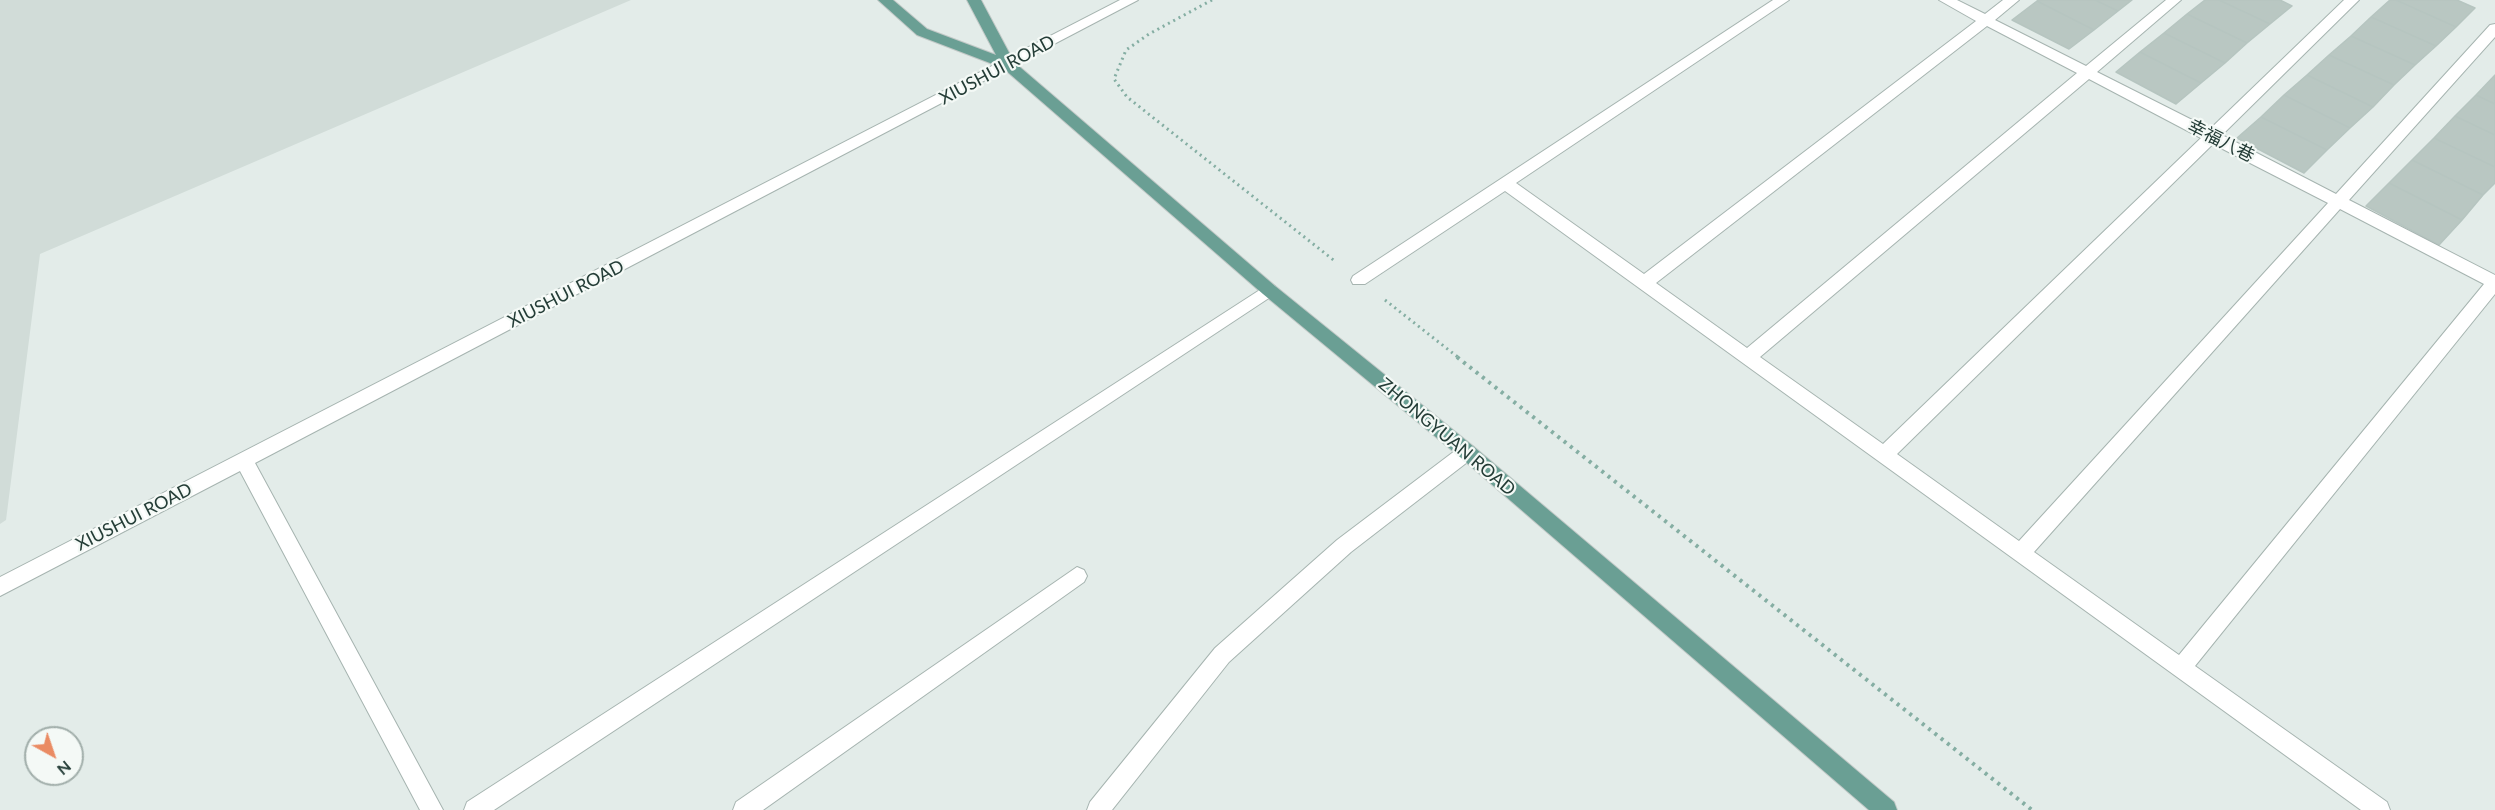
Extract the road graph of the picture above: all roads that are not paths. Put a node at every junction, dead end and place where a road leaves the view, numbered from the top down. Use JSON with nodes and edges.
{"nodes":[{"id":1,"x":885,"y":0,"type":"edge"},
{"id":2,"x":974,"y":0,"type":"edge"},
{"id":3,"x":1131,"y":0,"type":"edge"},
{"id":4,"x":1782,"y":0,"type":"edge"},
{"id":5,"x":1946,"y":0,"type":"edge"},
{"id":6,"x":2012,"y":0,"type":"edge"},
{"id":7,"x":2174,"y":0,"type":"edge"},
{"id":8,"x":2352,"y":0,"type":"edge"},
{"id":9,"x":1986,"y":20,"type":"junction"},
{"id":10,"x":2495,"y":28,"type":"edge"},
{"id":11,"x":1008,"y":65,"type":"junction"},
{"id":12,"x":2087,"y":73,"type":"junction"},
{"id":13,"x":2211,"y":136,"type":"junction"},
{"id":14,"x":1506,"y":184,"type":"junction"},
{"id":15,"x":2339,"y":202,"type":"junction"},
{"id":16,"x":1359,"y":280,"type":"road end"},
{"id":17,"x":2495,"y":282,"type":"edge"},
{"id":18,"x":1644,"y":283,"type":"junction"},
{"id":19,"x":1269,"y":290,"type":"junction"},
{"id":20,"x":1748,"y":357,"type":"junction"},
{"id":21,"x":1467,"y":452,"type":"junction"},
{"id":22,"x":1884,"y":455,"type":"junction"},
{"id":23,"x":244,"y":460,"type":"junction"},
{"id":24,"x":2021,"y":553,"type":"junction"},
{"id":25,"x":1077,"y":576,"type":"dead end"},
{"id":26,"x":0,"y":586,"type":"edge"},
{"id":27,"x":2181,"y":668,"type":"junction"},
{"id":28,"x":432,"y":810,"type":"edge"},
{"id":29,"x":475,"y":810,"type":"edge"},
{"id":30,"x":744,"y":810,"type":"edge"},
{"id":31,"x":1098,"y":810,"type":"edge"},
{"id":32,"x":1886,"y":810,"type":"edge"},
{"id":33,"x":2379,"y":810,"type":"edge"}],
"edges":[{"from":1,"to":11,"type":"main road","name":"ZHONGYUAN ROAD"},
{"from":2,"to":11,"type":"main road","name":"ZHONGYUAN ROAD"},
{"from":3,"to":11,"type":"street","name":"XIUSHUI ROAD"},
{"from":4,"to":14,"type":"street"},
{"from":5,"to":9,"type":"street","name":"幸福八巷"},
{"from":6,"to":9,"type":"street"},
{"from":7,"to":12,"type":"street"},
{"from":8,"to":13,"type":"street"},
{"from":9,"to":12,"type":"street","name":"幸福八巷"},
{"from":9,"to":18,"type":"street"},
{"from":10,"to":15,"type":"street"},
{"from":11,"to":19,"type":"main road","name":"ZHONGYUAN ROAD"},
{"from":11,"to":23,"type":"street","name":"XIUSHUI ROAD"},
{"from":12,"to":13,"type":"street","name":"幸福八巷"},
{"from":12,"to":20,"type":"street"},
{"from":13,"to":15,"type":"street","name":"幸福八巷"},
{"from":13,"to":22,"type":"street"},
{"from":14,"to":16,"type":"street"},
{"from":14,"to":18,"type":"street"},
{"from":15,"to":17,"type":"street","name":"幸福八巷"},
{"from":15,"to":24,"type":"street"},
{"from":17,"to":27,"type":"street"},
{"from":18,"to":20,"type":"street"},
{"from":19,"to":21,"type":"main road","name":"ZHONGYUAN ROAD"},
{"from":19,"to":29,"type":"street"},
{"from":20,"to":22,"type":"street"},
{"from":21,"to":31,"type":"street"},
{"from":21,"to":32,"type":"main road","name":"ZHONGYUAN ROAD"},
{"from":22,"to":24,"type":"street"},
{"from":23,"to":26,"type":"street","name":"XIUSHUI ROAD"},
{"from":23,"to":28,"type":"street"},
{"from":24,"to":27,"type":"street"},
{"from":25,"to":30,"type":"street"},
{"from":27,"to":33,"type":"street"}]}
